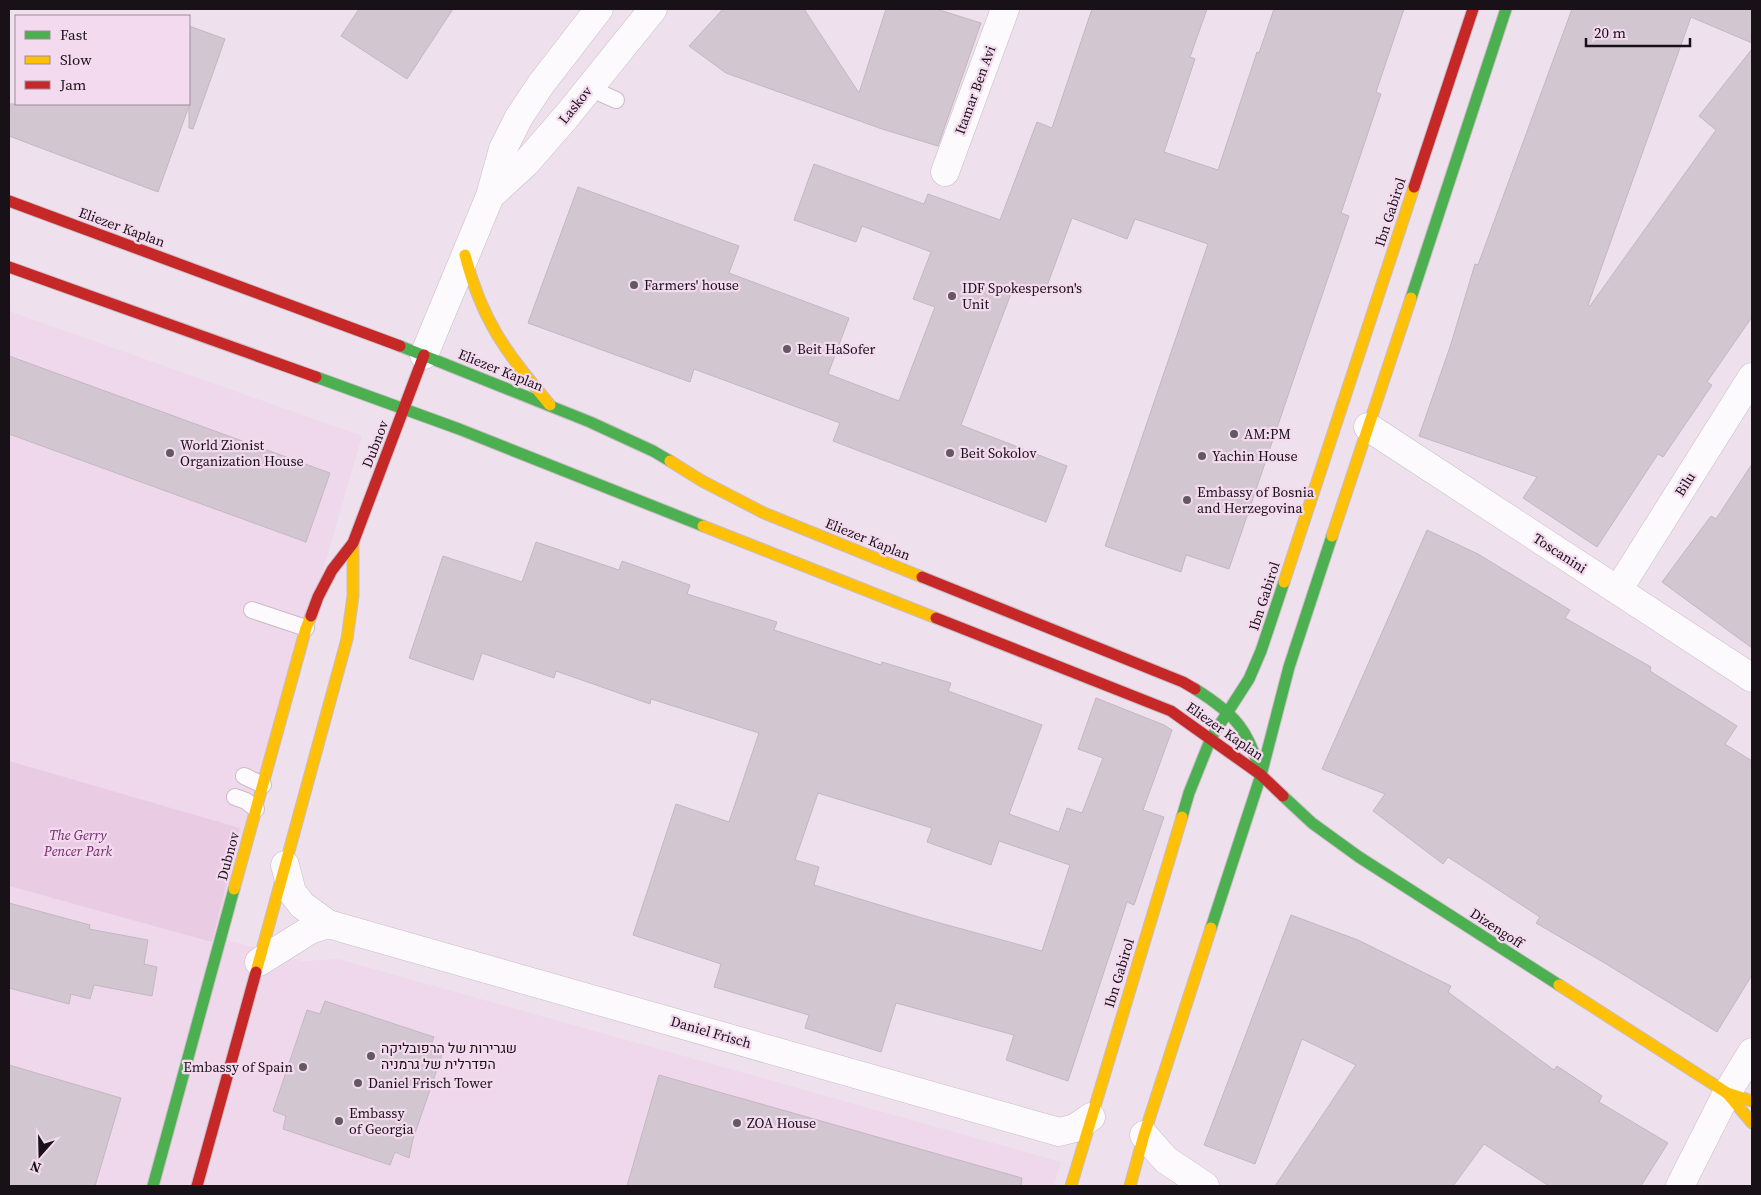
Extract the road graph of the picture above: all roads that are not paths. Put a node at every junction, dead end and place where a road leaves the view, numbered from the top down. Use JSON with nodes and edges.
{"nodes":[{"id":1,"x":599,"y":9,"type":"edge"},
{"id":2,"x":1005,"y":9,"type":"edge"},
{"id":3,"x":1473,"y":9,"type":"edge"},
{"id":4,"x":1506,"y":9,"type":"edge"},
{"id":5,"x":648,"y":11,"type":"edge"},
{"id":6,"x":588,"y":88,"type":"junction"},
{"id":7,"x":616,"y":100,"type":"dead end"},
{"id":8,"x":945,"y":172,"type":"dead end"},
{"id":9,"x":490,"y":196,"type":"junction"},
{"id":10,"x":9,"y":201,"type":"edge"},
{"id":11,"x":465,"y":255,"type":"junction"},
{"id":12,"x":9,"y":267,"type":"edge"},
{"id":13,"x":424,"y":355,"type":"junction"},
{"id":14,"x":1752,"y":377,"type":"edge"},
{"id":15,"x":550,"y":406,"type":"junction"},
{"id":16,"x":404,"y":409,"type":"junction"},
{"id":17,"x":1368,"y":427,"type":"junction"},
{"id":18,"x":353,"y":543,"type":"junction"},
{"id":19,"x":1618,"y":590,"type":"junction"},
{"id":20,"x":252,"y":610,"type":"dead end"},
{"id":21,"x":306,"y":628,"type":"junction"},
{"id":22,"x":1752,"y":678,"type":"edge"},
{"id":23,"x":1229,"y":713,"type":"junction"},
{"id":24,"x":1211,"y":738,"type":"junction"},
{"id":25,"x":1260,"y":775,"type":"junction"},
{"id":26,"x":244,"y":776,"type":"dead end"},
{"id":27,"x":263,"y":785,"type":"junction"},
{"id":28,"x":236,"y":796,"type":"dead end"},
{"id":29,"x":256,"y":809,"type":"junction"},
{"id":30,"x":285,"y":865,"type":"junction"},
{"id":31,"x":328,"y":924,"type":"junction"},
{"id":32,"x":258,"y":962,"type":"junction"},
{"id":33,"x":1752,"y":1052,"type":"edge"},
{"id":34,"x":1727,"y":1093,"type":"junction"},
{"id":35,"x":1752,"y":1101,"type":"edge"},
{"id":36,"x":1091,"y":1117,"type":"junction"},
{"id":37,"x":1752,"y":1123,"type":"edge"},
{"id":38,"x":1144,"y":1135,"type":"junction"},
{"id":39,"x":152,"y":1186,"type":"edge"},
{"id":40,"x":197,"y":1186,"type":"edge"},
{"id":41,"x":1071,"y":1186,"type":"edge"},
{"id":42,"x":1130,"y":1186,"type":"edge"},
{"id":43,"x":1205,"y":1186,"type":"edge"},
{"id":44,"x":1680,"y":1186,"type":"edge"}],
"edges":[{"from":1,"to":9,"type":"street","name":"Laskov"},
{"from":2,"to":8,"type":"street","name":"Itamar Ben Avi"},
{"from":3,"to":23,"type":"main road","name":"Ibn Gabirol"},
{"from":4,"to":17,"type":"main road"},
{"from":5,"to":6,"type":"street","name":"Laskov"},
{"from":6,"to":7,"type":"lane"},
{"from":6,"to":9,"type":"street","name":"Laskov"},
{"from":9,"to":11,"type":"street","name":"Laskov"},
{"from":10,"to":13,"type":"main road","name":"Eliezer Kaplan"},
{"from":11,"to":13,"type":"street","name":"Laskov"},
{"from":11,"to":15,"type":"main road"},
{"from":12,"to":16,"type":"main road","name":"Eliezer Kaplan"},
{"from":13,"to":15,"type":"main road","name":"Eliezer Kaplan"},
{"from":13,"to":16,"type":"main road","name":"Dubnov"},
{"from":14,"to":19,"type":"street","name":"Bilu"},
{"from":15,"to":23,"type":"main road","name":"Eliezer Kaplan"},
{"from":16,"to":18,"type":"main road","name":"Dubnov"},
{"from":16,"to":24,"type":"main road","name":"Eliezer Kaplan"},
{"from":17,"to":19,"type":"street","name":"Toscanini"},
{"from":17,"to":25,"type":"main road"},
{"from":18,"to":21,"type":"main road","name":"Dubnov"},
{"from":18,"to":30,"type":"main road","name":"Dubnov"},
{"from":19,"to":22,"type":"street","name":"Toscanini"},
{"from":20,"to":21,"type":"lane"},
{"from":21,"to":27,"type":"main road","name":"Dubnov"},
{"from":23,"to":24,"type":"main road","name":"Ibn Gabirol"},
{"from":23,"to":25,"type":"main road","name":"Eliezer Kaplan"},
{"from":24,"to":25,"type":"main road","name":"Eliezer Kaplan"},
{"from":24,"to":36,"type":"main road","name":"Ibn Gabirol"},
{"from":25,"to":34,"type":"main road","name":"Dizengoff"},
{"from":25,"to":38,"type":"main road"},
{"from":26,"to":27,"type":"lane"},
{"from":27,"to":29,"type":"main road","name":"Dubnov"},
{"from":28,"to":29,"type":"lane"},
{"from":29,"to":39,"type":"main road","name":"Dubnov"},
{"from":30,"to":31,"type":"street","name":"Daniel Frisch"},
{"from":30,"to":32,"type":"main road","name":"Dubnov"},
{"from":31,"to":32,"type":"street"},
{"from":31,"to":36,"type":"street","name":"Daniel Frisch"},
{"from":32,"to":40,"type":"main road","name":"Dubnov"},
{"from":33,"to":34,"type":"street"},
{"from":34,"to":35,"type":"main road","name":"Dizengoff"},
{"from":34,"to":37,"type":"main road","name":"Dizengoff"},
{"from":34,"to":44,"type":"street"},
{"from":36,"to":41,"type":"main road","name":"Ibn Gabirol"},
{"from":38,"to":42,"type":"main road"},
{"from":38,"to":43,"type":"street"}]}
